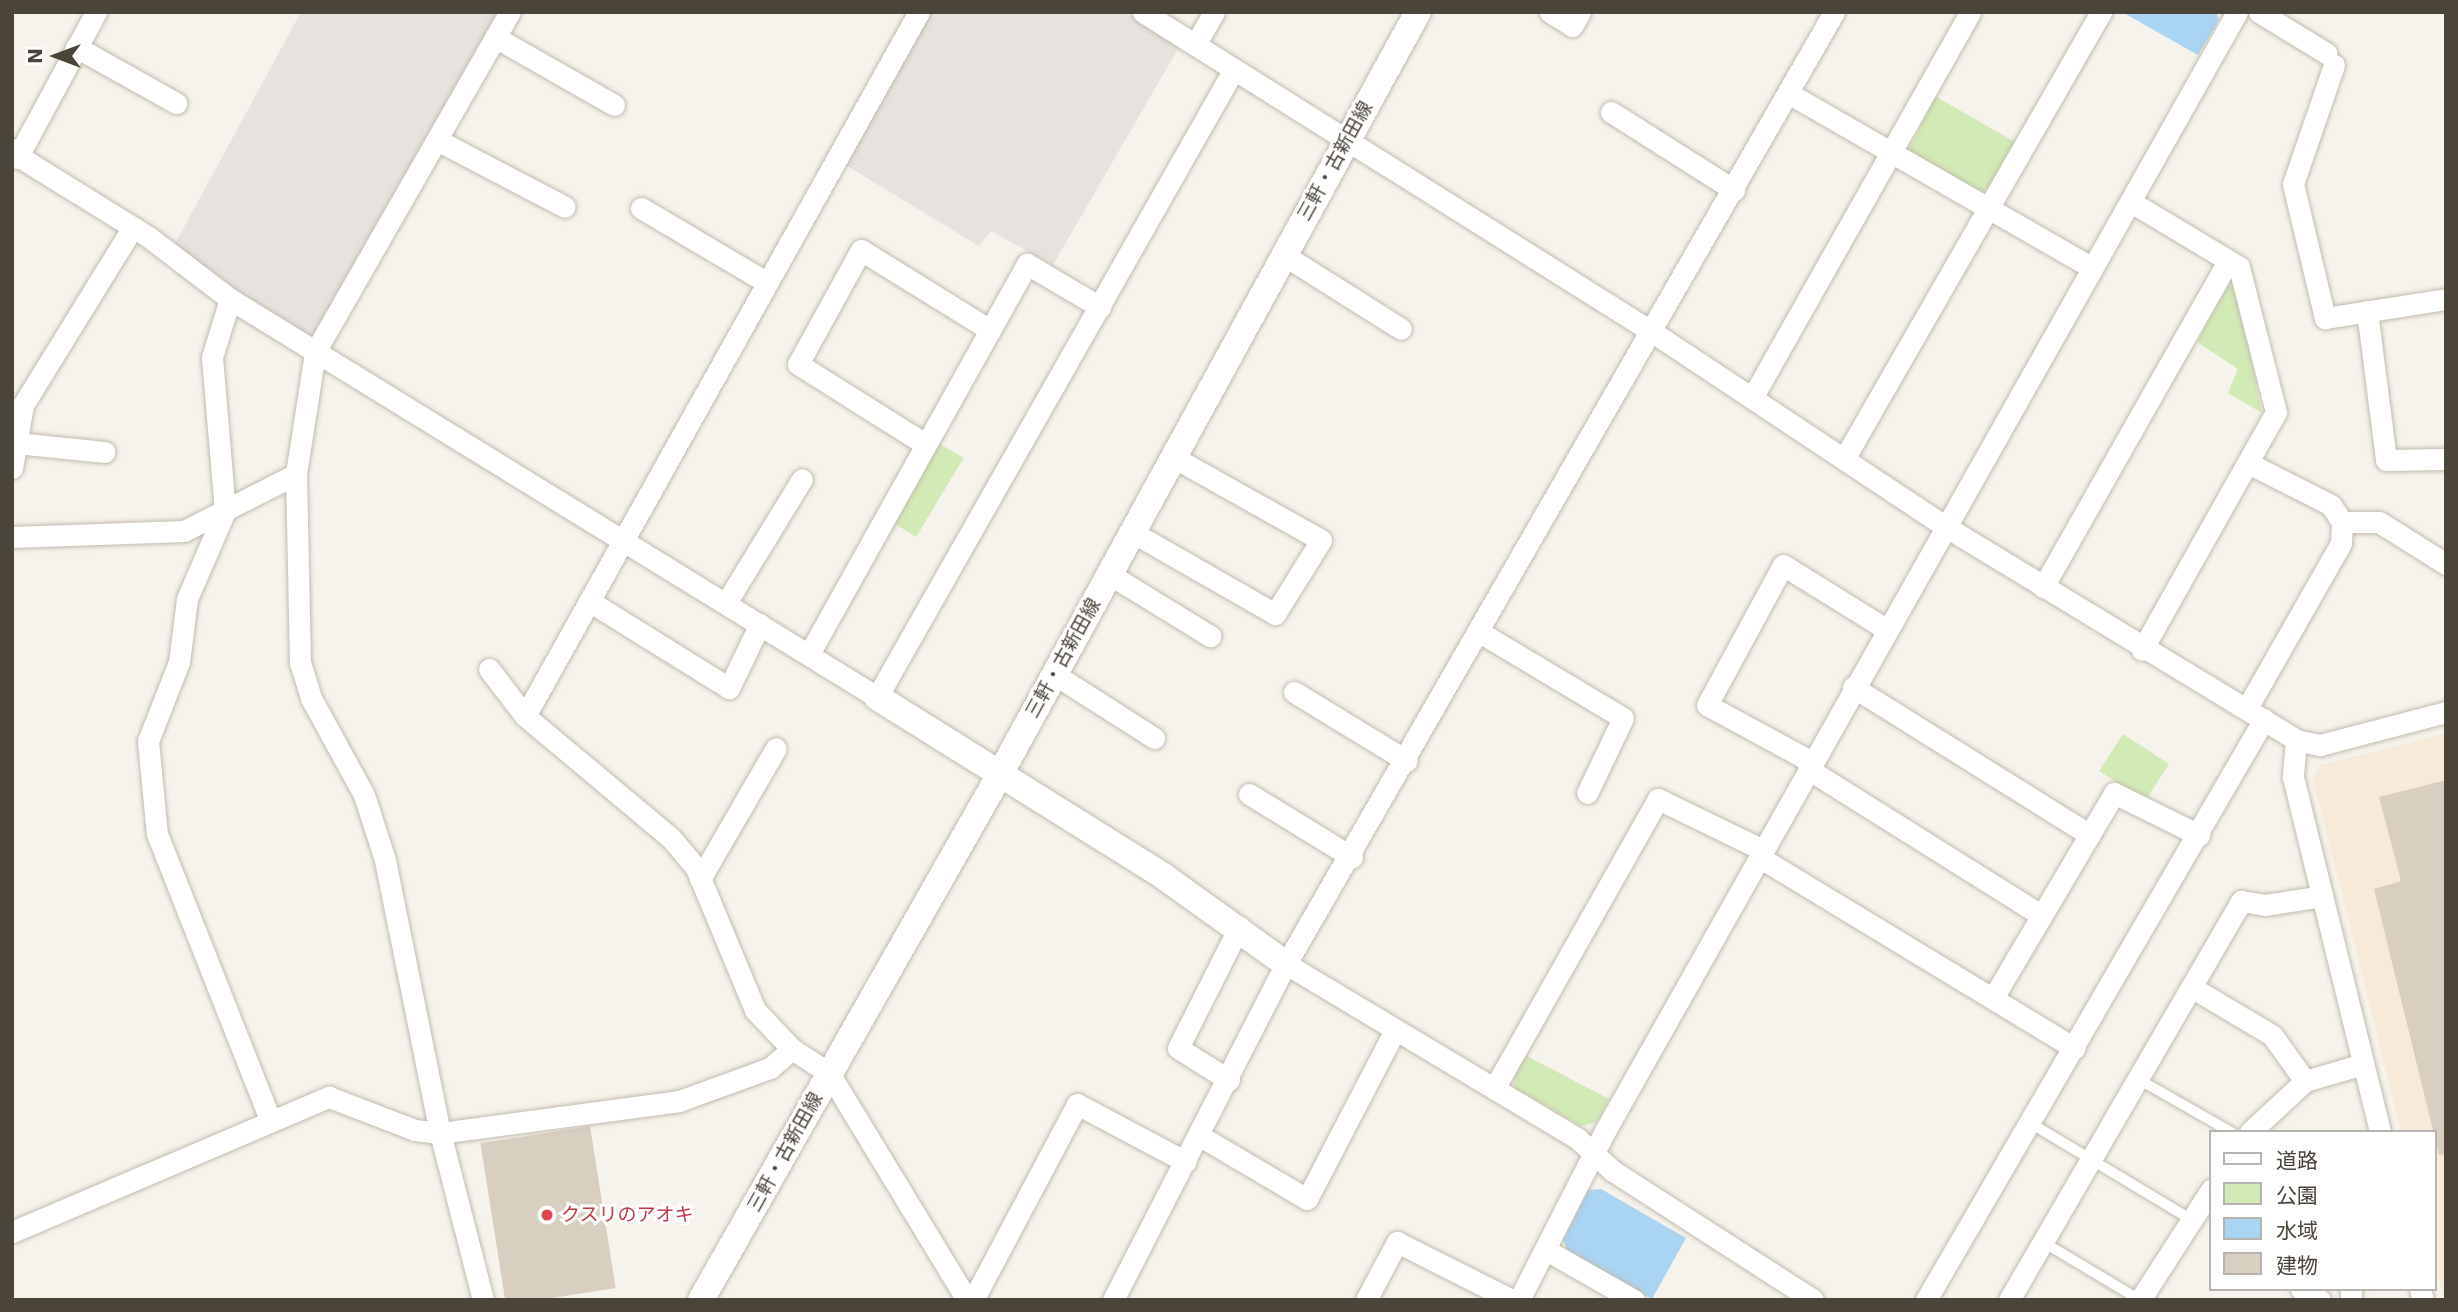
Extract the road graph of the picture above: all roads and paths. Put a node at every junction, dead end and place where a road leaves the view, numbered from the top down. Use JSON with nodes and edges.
{"nodes":[{"id":1,"x":96,"y":12,"type":"edge"},
{"id":2,"x":510,"y":12,"type":"edge"},
{"id":3,"x":919,"y":12,"type":"edge"},
{"id":4,"x":1143,"y":12,"type":"edge"},
{"id":5,"x":1214,"y":12,"type":"edge"},
{"id":6,"x":1418,"y":12,"type":"edge"},
{"id":7,"x":1550,"y":12,"type":"edge"},
{"id":8,"x":1580,"y":12,"type":"edge"},
{"id":9,"x":1834,"y":12,"type":"edge"},
{"id":10,"x":1970,"y":12,"type":"edge"},
{"id":11,"x":2101,"y":12,"type":"edge"},
{"id":12,"x":2237,"y":12,"type":"edge"},
{"id":13,"x":2259,"y":12,"type":"edge"},
{"id":14,"x":495,"y":37,"type":"junction"},
{"id":15,"x":1195,"y":45,"type":"junction"},
{"id":16,"x":76,"y":47,"type":"junction"},
{"id":17,"x":1234,"y":69,"type":"junction"},
{"id":18,"x":1788,"y":93,"type":"junction"},
{"id":19,"x":176,"y":103,"type":"dead end"},
{"id":20,"x":614,"y":105,"type":"dead end"},
{"id":21,"x":1611,"y":111,"type":"dead end"},
{"id":22,"x":437,"y":140,"type":"junction"},
{"id":23,"x":1347,"y":140,"type":"junction"},
{"id":24,"x":1890,"y":153,"type":"junction"},
{"id":25,"x":15,"y":154,"type":"edge"},
{"id":26,"x":1734,"y":190,"type":"junction"},
{"id":27,"x":2131,"y":202,"type":"junction"},
{"id":28,"x":565,"y":207,"type":"dead end"},
{"id":29,"x":641,"y":208,"type":"dead end"},
{"id":30,"x":1987,"y":210,"type":"junction"},
{"id":31,"x":134,"y":227,"type":"junction"},
{"id":32,"x":1284,"y":255,"type":"junction"},
{"id":33,"x":2228,"y":261,"type":"junction"},
{"id":34,"x":2092,"y":268,"type":"junction"},
{"id":35,"x":768,"y":283,"type":"junction"},
{"id":36,"x":230,"y":299,"type":"junction"},
{"id":37,"x":2446,"y":299,"type":"edge"},
{"id":38,"x":1100,"y":307,"type":"junction"},
{"id":39,"x":2367,"y":312,"type":"junction"},
{"id":40,"x":1401,"y":329,"type":"dead end"},
{"id":41,"x":990,"y":330,"type":"junction"},
{"id":42,"x":1654,"y":333,"type":"junction"},
{"id":43,"x":315,"y":352,"type":"junction"},
{"id":44,"x":1752,"y":398,"type":"junction"},
{"id":45,"x":18,"y":405,"type":"edge"},
{"id":46,"x":16,"y":443,"type":"junction"},
{"id":47,"x":925,"y":444,"type":"junction"},
{"id":48,"x":104,"y":452,"type":"dead end"},
{"id":49,"x":1173,"y":457,"type":"junction"},
{"id":50,"x":1844,"y":459,"type":"junction"},
{"id":51,"x":2446,"y":459,"type":"edge"},
{"id":52,"x":2250,"y":464,"type":"junction"},
{"id":53,"x":12,"y":468,"type":"edge"},
{"id":54,"x":296,"y":474,"type":"junction"},
{"id":55,"x":802,"y":479,"type":"dead end"},
{"id":56,"x":225,"y":510,"type":"junction"},
{"id":57,"x":2342,"y":522,"type":"junction"},
{"id":58,"x":1943,"y":525,"type":"junction"},
{"id":59,"x":1132,"y":532,"type":"junction"},
{"id":60,"x":12,"y":537,"type":"edge"},
{"id":61,"x":619,"y":541,"type":"junction"},
{"id":62,"x":2446,"y":564,"type":"edge"},
{"id":63,"x":1109,"y":574,"type":"junction"},
{"id":64,"x":2043,"y":587,"type":"junction"},
{"id":65,"x":589,"y":601,"type":"junction"},
{"id":66,"x":726,"y":603,"type":"junction"},
{"id":67,"x":760,"y":624,"type":"junction"},
{"id":68,"x":1886,"y":629,"type":"junction"},
{"id":69,"x":1481,"y":633,"type":"junction"},
{"id":70,"x":1210,"y":636,"type":"dead end"},
{"id":71,"x":2142,"y":649,"type":"junction"},
{"id":72,"x":809,"y":654,"type":"junction"},
{"id":73,"x":489,"y":669,"type":"dead end"},
{"id":74,"x":1054,"y":674,"type":"junction"},
{"id":75,"x":1853,"y":687,"type":"junction"},
{"id":76,"x":1294,"y":692,"type":"dead end"},
{"id":77,"x":877,"y":697,"type":"junction"},
{"id":78,"x":2446,"y":712,"type":"edge"},
{"id":79,"x":2255,"y":714,"type":"junction"},
{"id":80,"x":525,"y":716,"type":"junction"},
{"id":81,"x":1154,"y":738,"type":"dead end"},
{"id":82,"x":2296,"y":740,"type":"junction"},
{"id":83,"x":776,"y":748,"type":"dead end"},
{"id":84,"x":1407,"y":761,"type":"junction"},
{"id":85,"x":1810,"y":766,"type":"junction"},
{"id":86,"x":999,"y":776,"type":"junction"},
{"id":87,"x":1587,"y":793,"type":"dead end"},
{"id":88,"x":1249,"y":794,"type":"dead end"},
{"id":89,"x":2090,"y":835,"type":"junction"},
{"id":90,"x":2199,"y":835,"type":"junction"},
{"id":91,"x":1761,"y":853,"type":"junction"},
{"id":92,"x":1352,"y":857,"type":"junction"},
{"id":93,"x":700,"y":879,"type":"junction"},
{"id":94,"x":2322,"y":896,"type":"junction"},
{"id":95,"x":2042,"y":915,"type":"junction"},
{"id":96,"x":1239,"y":927,"type":"junction"},
{"id":97,"x":1286,"y":964,"type":"junction"},
{"id":98,"x":2191,"y":987,"type":"junction"},
{"id":99,"x":1993,"y":998,"type":"junction"},
{"id":100,"x":1395,"y":1030,"type":"junction"},
{"id":101,"x":2076,"y":1048,"type":"junction"},
{"id":102,"x":792,"y":1049,"type":"junction"},
{"id":103,"x":2363,"y":1064,"type":"junction"},
{"id":104,"x":829,"y":1073,"type":"junction"},
{"id":105,"x":2138,"y":1079,"type":"junction"},
{"id":106,"x":1229,"y":1080,"type":"junction"},
{"id":107,"x":2305,"y":1081,"type":"junction"},
{"id":108,"x":1495,"y":1087,"type":"junction"},
{"id":109,"x":270,"y":1119,"type":"junction"},
{"id":110,"x":2032,"y":1124,"type":"junction"},
{"id":111,"x":2227,"y":1130,"type":"edge"},
{"id":112,"x":2252,"y":1130,"type":"edge"},
{"id":113,"x":2380,"y":1130,"type":"edge"},
{"id":114,"x":440,"y":1133,"type":"junction"},
{"id":115,"x":1200,"y":1136,"type":"junction"},
{"id":116,"x":1595,"y":1155,"type":"junction"},
{"id":117,"x":2091,"y":1159,"type":"junction"},
{"id":118,"x":1186,"y":1162,"type":"junction"},
{"id":119,"x":2210,"y":1192,"type":"edge"},
{"id":120,"x":2192,"y":1220,"type":"junction"},
{"id":121,"x":12,"y":1232,"type":"edge"},
{"id":122,"x":2043,"y":1242,"type":"junction"},
{"id":123,"x":1548,"y":1251,"type":"junction"},
{"id":124,"x":2304,"y":1291,"type":"edge"},
{"id":125,"x":483,"y":1300,"type":"edge"},
{"id":126,"x":701,"y":1300,"type":"edge"},
{"id":127,"x":967,"y":1300,"type":"edge"},
{"id":128,"x":973,"y":1300,"type":"edge"},
{"id":129,"x":1113,"y":1300,"type":"edge"},
{"id":130,"x":1366,"y":1300,"type":"edge"},
{"id":131,"x":1512,"y":1300,"type":"edge"},
{"id":132,"x":1520,"y":1300,"type":"edge"},
{"id":133,"x":1634,"y":1300,"type":"edge"},
{"id":134,"x":1813,"y":1300,"type":"edge"},
{"id":135,"x":1926,"y":1300,"type":"edge"},
{"id":136,"x":2009,"y":1300,"type":"edge"},
{"id":137,"x":2140,"y":1300,"type":"edge"},
{"id":138,"x":2320,"y":1300,"type":"edge"}],
"edges":[{"from":1,"to":16,"type":"street"},
{"from":2,"to":14,"type":"street"},
{"from":3,"to":35,"type":"street"},
{"from":4,"to":15,"type":"street"},
{"from":5,"to":15,"type":"street"},
{"from":6,"to":23,"type":"street","name":"三軒・古新田線"},
{"from":7,"to":8,"type":"street"},
{"from":9,"to":18,"type":"street"},
{"from":10,"to":24,"type":"street"},
{"from":11,"to":30,"type":"street"},
{"from":12,"to":27,"type":"street"},
{"from":13,"to":39,"type":"street"},
{"from":14,"to":20,"type":"street"},
{"from":14,"to":22,"type":"street"},
{"from":15,"to":17,"type":"street"},
{"from":16,"to":19,"type":"street"},
{"from":16,"to":25,"type":"street"},
{"from":17,"to":23,"type":"street"},
{"from":17,"to":38,"type":"street"},
{"from":18,"to":24,"type":"street"},
{"from":18,"to":26,"type":"street"},
{"from":21,"to":26,"type":"street"},
{"from":22,"to":28,"type":"street"},
{"from":22,"to":43,"type":"street"},
{"from":23,"to":32,"type":"street","name":"三軒・古新田線"},
{"from":23,"to":42,"type":"street"},
{"from":24,"to":30,"type":"street"},
{"from":24,"to":44,"type":"street"},
{"from":25,"to":31,"type":"street"},
{"from":26,"to":42,"type":"street"},
{"from":27,"to":33,"type":"street"},
{"from":27,"to":34,"type":"street"},
{"from":29,"to":35,"type":"street"},
{"from":30,"to":34,"type":"street"},
{"from":30,"to":50,"type":"street"},
{"from":31,"to":36,"type":"street"},
{"from":31,"to":45,"type":"street"},
{"from":32,"to":40,"type":"street"},
{"from":32,"to":49,"type":"street","name":"三軒・古新田線"},
{"from":33,"to":52,"type":"street"},
{"from":33,"to":64,"type":"street"},
{"from":34,"to":58,"type":"street"},
{"from":35,"to":61,"type":"street"},
{"from":36,"to":43,"type":"street"},
{"from":36,"to":56,"type":"street"},
{"from":37,"to":39,"type":"street"},
{"from":38,"to":41,"type":"street"},
{"from":38,"to":77,"type":"street"},
{"from":39,"to":51,"type":"street"},
{"from":41,"to":47,"type":"street"},
{"from":41,"to":47,"type":"street"},
{"from":42,"to":44,"type":"street"},
{"from":42,"to":69,"type":"street"},
{"from":43,"to":54,"type":"street"},
{"from":43,"to":61,"type":"street"},
{"from":44,"to":50,"type":"street"},
{"from":45,"to":46,"type":"street"},
{"from":46,"to":48,"type":"street"},
{"from":46,"to":53,"type":"street"},
{"from":47,"to":72,"type":"street"},
{"from":49,"to":59,"type":"street","name":"三軒・古新田線"},
{"from":49,"to":59,"type":"street"},
{"from":50,"to":58,"type":"street"},
{"from":52,"to":57,"type":"street"},
{"from":52,"to":71,"type":"street"},
{"from":54,"to":56,"type":"street"},
{"from":54,"to":114,"type":"street"},
{"from":55,"to":66,"type":"street"},
{"from":56,"to":60,"type":"street"},
{"from":56,"to":109,"type":"street"},
{"from":57,"to":62,"type":"street"},
{"from":57,"to":79,"type":"street"},
{"from":58,"to":64,"type":"street"},
{"from":58,"to":68,"type":"street"},
{"from":59,"to":63,"type":"street","name":"三軒・古新田線"},
{"from":61,"to":65,"type":"street"},
{"from":61,"to":66,"type":"street"},
{"from":63,"to":70,"type":"street"},
{"from":63,"to":74,"type":"street","name":"三軒・古新田線"},
{"from":64,"to":71,"type":"street"},
{"from":65,"to":67,"type":"street"},
{"from":65,"to":80,"type":"street"},
{"from":66,"to":67,"type":"street"},
{"from":67,"to":72,"type":"street"},
{"from":68,"to":75,"type":"street"},
{"from":68,"to":85,"type":"street"},
{"from":69,"to":84,"type":"street"},
{"from":69,"to":87,"type":"street"},
{"from":71,"to":79,"type":"street"},
{"from":72,"to":77,"type":"street"},
{"from":73,"to":80,"type":"street"},
{"from":74,"to":81,"type":"street"},
{"from":74,"to":86,"type":"street","name":"三軒・古新田線"},
{"from":75,"to":85,"type":"street"},
{"from":75,"to":89,"type":"street"},
{"from":76,"to":84,"type":"street"},
{"from":77,"to":86,"type":"street"},
{"from":78,"to":82,"type":"street"},
{"from":79,"to":82,"type":"street"},
{"from":79,"to":90,"type":"street"},
{"from":80,"to":93,"type":"street"},
{"from":82,"to":94,"type":"street"},
{"from":83,"to":93,"type":"street"},
{"from":84,"to":92,"type":"street"},
{"from":85,"to":91,"type":"street"},
{"from":85,"to":95,"type":"street"},
{"from":86,"to":96,"type":"street"},
{"from":86,"to":104,"type":"street","name":"三軒・古新田線"},
{"from":88,"to":92,"type":"street"},
{"from":89,"to":90,"type":"street"},
{"from":89,"to":95,"type":"street"},
{"from":90,"to":101,"type":"street"},
{"from":91,"to":99,"type":"street"},
{"from":91,"to":108,"type":"street"},
{"from":91,"to":116,"type":"street"},
{"from":92,"to":97,"type":"street"},
{"from":93,"to":102,"type":"street"},
{"from":94,"to":98,"type":"street"},
{"from":94,"to":103,"type":"street"},
{"from":95,"to":99,"type":"street"},
{"from":96,"to":97,"type":"street"},
{"from":96,"to":106,"type":"street"},
{"from":97,"to":100,"type":"street"},
{"from":97,"to":106,"type":"street"},
{"from":98,"to":105,"type":"street"},
{"from":98,"to":107,"type":"street"},
{"from":99,"to":101,"type":"street"},
{"from":100,"to":108,"type":"street"},
{"from":100,"to":115,"type":"street"},
{"from":101,"to":110,"type":"street"},
{"from":102,"to":104,"type":"street"},
{"from":102,"to":114,"type":"street"},
{"from":103,"to":107,"type":"street"},
{"from":103,"to":113,"type":"street"},
{"from":104,"to":126,"type":"street","name":"三軒・古新田線"},
{"from":104,"to":127,"type":"street"},
{"from":105,"to":111,"type":"lane"},
{"from":105,"to":117,"type":"street"},
{"from":106,"to":115,"type":"street"},
{"from":107,"to":112,"type":"street"},
{"from":108,"to":116,"type":"street"},
{"from":109,"to":114,"type":"street"},
{"from":109,"to":121,"type":"street"},
{"from":110,"to":117,"type":"lane"},
{"from":110,"to":135,"type":"street"},
{"from":114,"to":125,"type":"street"},
{"from":115,"to":118,"type":"street"},
{"from":116,"to":123,"type":"street"},
{"from":116,"to":134,"type":"street"},
{"from":117,"to":120,"type":"lane"},
{"from":117,"to":122,"type":"street"},
{"from":118,"to":128,"type":"street"},
{"from":118,"to":129,"type":"street"},
{"from":119,"to":120,"type":"street"},
{"from":120,"to":137,"type":"street"},
{"from":122,"to":136,"type":"street"},
{"from":122,"to":137,"type":"lane"},
{"from":123,"to":132,"type":"street"},
{"from":123,"to":133,"type":"street"},
{"from":124,"to":138,"type":"street"},
{"from":130,"to":131,"type":"street"}]}
